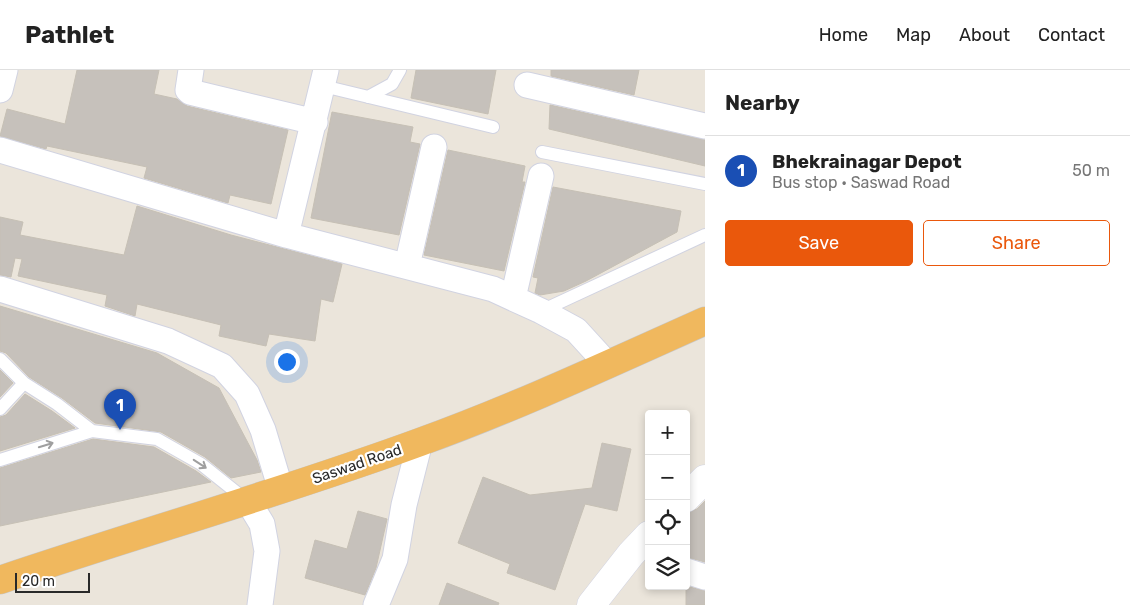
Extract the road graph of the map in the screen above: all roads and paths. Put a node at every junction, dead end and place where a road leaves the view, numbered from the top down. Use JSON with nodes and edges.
{"nodes":[{"id":1,"x":5,"y":70,"type":"edge"},
{"id":2,"x":192,"y":70,"type":"edge"},
{"id":3,"x":400,"y":70,"type":"edge"},
{"id":4,"x":325,"y":78,"type":"edge"},
{"id":5,"x":527,"y":85,"type":"dead end"},
{"id":6,"x":0,"y":90,"type":"edge"},
{"id":7,"x":368,"y":97,"type":"junction"},
{"id":8,"x":314,"y":122,"type":"junction"},
{"id":9,"x":705,"y":126,"type":"edge"},
{"id":10,"x":493,"y":127,"type":"dead end"},
{"id":11,"x":434,"y":148,"type":"dead end"},
{"id":12,"x":0,"y":150,"type":"edge"},
{"id":13,"x":542,"y":152,"type":"dead end"},
{"id":14,"x":541,"y":176,"type":"dead end"},
{"id":15,"x":705,"y":184,"type":"edge"},
{"id":16,"x":286,"y":235,"type":"junction"},
{"id":17,"x":705,"y":235,"type":"edge"},
{"id":18,"x":407,"y":266,"type":"junction"},
{"id":19,"x":0,"y":289,"type":"edge"},
{"id":20,"x":512,"y":298,"type":"junction"},
{"id":21,"x":541,"y":310,"type":"junction"},
{"id":22,"x":705,"y":321,"type":"edge"},
{"id":23,"x":0,"y":360,"type":"edge"},
{"id":24,"x":608,"y":365,"type":"junction"},
{"id":25,"x":24,"y":383,"type":"junction"},
{"id":26,"x":0,"y":409,"type":"edge"},
{"id":27,"x":92,"y":431,"type":"junction"},
{"id":28,"x":420,"y":442,"type":"junction"},
{"id":29,"x":0,"y":460,"type":"edge"},
{"id":30,"x":705,"y":479,"type":"edge"},
{"id":31,"x":281,"y":490,"type":"junction"},
{"id":32,"x":690,"y":494,"type":"edge"},
{"id":33,"x":248,"y":501,"type":"junction"},
{"id":34,"x":643,"y":549,"type":"edge"},
{"id":35,"x":690,"y":572,"type":"edge"},
{"id":36,"x":705,"y":577,"type":"edge"},
{"id":37,"x":0,"y":580,"type":"edge"},
{"id":38,"x":260,"y":605,"type":"edge"},
{"id":39,"x":376,"y":605,"type":"edge"},
{"id":40,"x":591,"y":605,"type":"edge"}],
"edges":[{"from":1,"to":6,"type":"street"},
{"from":2,"to":8,"type":"street"},
{"from":3,"to":7,"type":"lane"},
{"from":4,"to":7,"type":"lane"},
{"from":4,"to":8,"type":"street"},
{"from":5,"to":9,"type":"street"},
{"from":7,"to":10,"type":"lane"},
{"from":8,"to":16,"type":"street"},
{"from":11,"to":18,"type":"street"},
{"from":12,"to":16,"type":"street"},
{"from":13,"to":15,"type":"lane"},
{"from":14,"to":20,"type":"street"},
{"from":16,"to":18,"type":"street"},
{"from":17,"to":21,"type":"lane"},
{"from":18,"to":20,"type":"street"},
{"from":19,"to":31,"type":"street"},
{"from":20,"to":21,"type":"street"},
{"from":21,"to":24,"type":"street"},
{"from":22,"to":24,"type":"highway","name":"Saswad Road"},
{"from":23,"to":25,"type":"lane"},
{"from":24,"to":28,"type":"highway","name":"Saswad Road"},
{"from":25,"to":26,"type":"lane"},
{"from":25,"to":27,"type":"lane"},
{"from":29,"to":27,"type":"lane","one_way":true},
{"from":27,"to":33,"type":"lane","one_way":true},
{"from":28,"to":31,"type":"highway","name":"Saswad Road"},
{"from":28,"to":39,"type":"street"},
{"from":30,"to":32,"type":"street"},
{"from":31,"to":33,"type":"highway","name":"Saswad Road"},
{"from":33,"to":37,"type":"highway","name":"Saswad Road"},
{"from":33,"to":38,"type":"street"},
{"from":34,"to":40,"type":"street"},
{"from":35,"to":36,"type":"street"}]}
